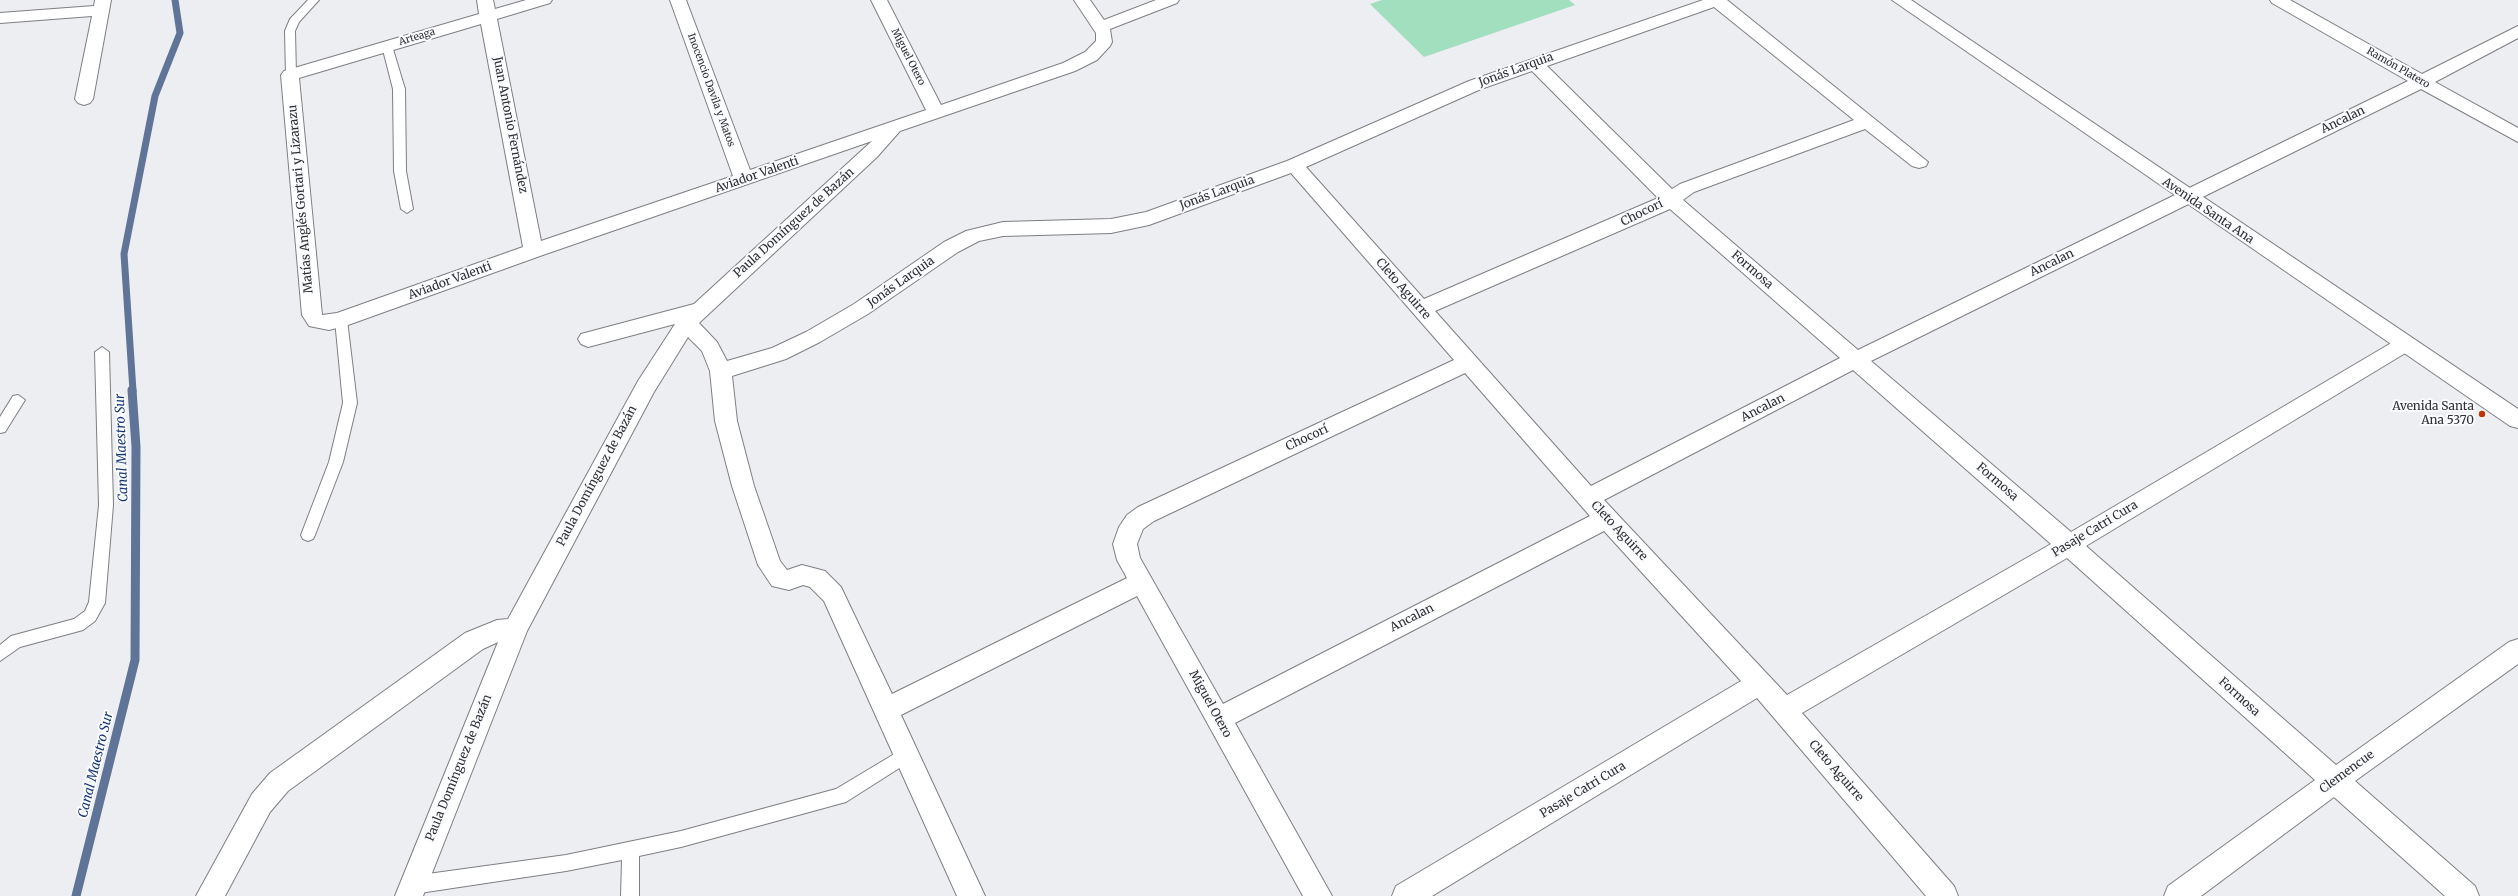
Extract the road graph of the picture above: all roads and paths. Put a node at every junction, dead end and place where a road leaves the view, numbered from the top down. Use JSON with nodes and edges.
{"nodes":[{"id":1,"x":314,"y":0,"type":"edge"},
{"id":2,"x":544,"y":0,"type":"edge"},
{"id":3,"x":678,"y":0,"type":"edge"},
{"id":4,"x":879,"y":0,"type":"edge"},
{"id":5,"x":1082,"y":0,"type":"edge"},
{"id":6,"x":1172,"y":0,"type":"edge"},
{"id":7,"x":1717,"y":0,"type":"edge"},
{"id":8,"x":1900,"y":0,"type":"edge"},
{"id":9,"x":2278,"y":0,"type":"edge"},
{"id":10,"x":101,"y":5,"type":"edge"},
{"id":11,"x":487,"y":8,"type":"edge"},
{"id":12,"x":7,"y":17,"type":"edge"},
{"id":13,"x":1101,"y":27,"type":"junction"},
{"id":14,"x":2518,"y":31,"type":"edge"},
{"id":15,"x":0,"y":35,"type":"edge"},
{"id":16,"x":386,"y":46,"type":"junction"},
{"id":17,"x":1534,"y":63,"type":"junction"},
{"id":18,"x":290,"y":75,"type":"junction"},
{"id":19,"x":2421,"y":82,"type":"junction"},
{"id":20,"x":84,"y":99,"type":"dead end"},
{"id":21,"x":937,"y":114,"type":"junction"},
{"id":22,"x":1866,"y":122,"type":"junction"},
{"id":23,"x":894,"y":128,"type":"junction"},
{"id":24,"x":2518,"y":136,"type":"edge"},
{"id":25,"x":1919,"y":162,"type":"dead end"},
{"id":26,"x":1294,"y":165,"type":"junction"},
{"id":27,"x":744,"y":180,"type":"junction"},
{"id":28,"x":2186,"y":196,"type":"junction"},
{"id":29,"x":1670,"y":199,"type":"junction"},
{"id":30,"x":408,"y":209,"type":"dead end"},
{"id":31,"x":533,"y":251,"type":"junction"},
{"id":32,"x":1420,"y":309,"type":"junction"},
{"id":33,"x":693,"y":316,"type":"junction"},
{"id":34,"x":341,"y":320,"type":"junction"},
{"id":35,"x":316,"y":321,"type":"joint"},
{"id":36,"x":588,"y":339,"type":"dead end"},
{"id":37,"x":2405,"y":344,"type":"junction"},
{"id":38,"x":102,"y":352,"type":"dead end"},
{"id":39,"x":1855,"y":360,"type":"junction"},
{"id":40,"x":1468,"y":362,"type":"junction"},
{"id":41,"x":721,"y":371,"type":"junction"},
{"id":42,"x":18,"y":400,"type":"dead end"},
{"id":43,"x":2518,"y":420,"type":"edge"},
{"id":44,"x":0,"y":428,"type":"edge"},
{"id":45,"x":1588,"y":498,"type":"junction"},
{"id":46,"x":1146,"y":514,"type":"joint"},
{"id":47,"x":1607,"y":518,"type":"junction"},
{"id":48,"x":308,"y":535,"type":"dead end"},
{"id":49,"x":2069,"y":545,"type":"junction"},
{"id":50,"x":1142,"y":582,"type":"junction"},
{"id":51,"x":516,"y":628,"type":"junction"},
{"id":52,"x":2518,"y":650,"type":"edge"},
{"id":53,"x":0,"y":654,"type":"edge"},
{"id":54,"x":1760,"y":683,"type":"junction"},
{"id":55,"x":885,"y":710,"type":"junction"},
{"id":56,"x":1784,"y":710,"type":"junction"},
{"id":57,"x":1218,"y":719,"type":"junction"},
{"id":58,"x":906,"y":755,"type":"junction"},
{"id":59,"x":2334,"y":781,"type":"junction"},
{"id":60,"x":631,"y":850,"type":"junction"},
{"id":61,"x":411,"y":890,"type":"edge"},
{"id":62,"x":210,"y":896,"type":"edge"},
{"id":63,"x":630,"y":896,"type":"edge"},
{"id":64,"x":971,"y":896,"type":"edge"},
{"id":65,"x":1318,"y":896,"type":"edge"},
{"id":66,"x":1406,"y":896,"type":"edge"},
{"id":67,"x":1944,"y":896,"type":"edge"},
{"id":68,"x":2178,"y":896,"type":"edge"},
{"id":69,"x":2465,"y":896,"type":"edge"}],
"edges":[{"from":1,"to":18,"type":"lane"},
{"from":2,"to":11,"type":"street","name":"Arteaga"},
{"from":3,"to":27,"type":"street","name":"Inocencio Davila y Matos"},
{"from":4,"to":21,"type":"street","name":"Miguel Otero"},
{"from":5,"to":13,"type":"street"},
{"from":6,"to":13,"type":"street"},
{"from":7,"to":17,"type":"street","name":"Jonás Larquia"},
{"from":7,"to":22,"type":"street"},
{"from":8,"to":28,"type":"street","name":"Avenida Santa Ana"},
{"from":9,"to":19,"type":"street","name":"Ramón Platero"},
{"from":10,"to":12,"type":"street"},
{"from":10,"to":20,"type":"street"},
{"from":11,"to":16,"type":"street","name":"Arteaga"},
{"from":11,"to":31,"type":"street","name":"Juan Antonio Fernández"},
{"from":12,"to":15,"type":"street"},
{"from":13,"to":21,"type":"street","name":"Aviador Valenti"},
{"from":14,"to":19,"type":"street","name":"Ancalan"},
{"from":16,"to":18,"type":"street","name":"Arteaga"},
{"from":16,"to":30,"type":"lane"},
{"from":17,"to":26,"type":"street","name":"Jonás Larquia"},
{"from":17,"to":29,"type":"street","name":"Formosa"},
{"from":18,"to":35,"type":"street","name":"Matías Anglés Gortari y Lizarazu"},
{"from":19,"to":24,"type":"street","name":"Ramón Platero"},
{"from":19,"to":28,"type":"street","name":"Ancalan"},
{"from":21,"to":23,"type":"street","name":"Aviador Valenti"},
{"from":22,"to":25,"type":"street"},
{"from":22,"to":29,"type":"street","name":"Chocorí"},
{"from":23,"to":27,"type":"street","name":"Aviador Valenti"},
{"from":23,"to":33,"type":"street","name":"Paula Domínguez de Bazán"},
{"from":26,"to":32,"type":"street","name":"Cleto Aguirre"},
{"from":26,"to":41,"type":"street","name":"Jonás Larquia"},
{"from":27,"to":31,"type":"street","name":"Aviador Valenti"},
{"from":28,"to":37,"type":"street","name":"Avenida Santa Ana"},
{"from":28,"to":39,"type":"street","name":"Ancalan"},
{"from":29,"to":32,"type":"street","name":"Chocorí"},
{"from":29,"to":39,"type":"street","name":"Formosa"},
{"from":31,"to":34,"type":"street","name":"Aviador Valenti"},
{"from":32,"to":40,"type":"street","name":"Cleto Aguirre"},
{"from":33,"to":36,"type":"street"},
{"from":33,"to":41,"type":"street"},
{"from":33,"to":51,"type":"street","name":"Paula Domínguez de Bazán"},
{"from":34,"to":35,"type":"street","name":"Aviador Valenti"},
{"from":34,"to":48,"type":"lane"},
{"from":37,"to":43,"type":"street","name":"Avenida Santa Ana"},
{"from":37,"to":49,"type":"street","name":"Pasaje Catri Cura"},
{"from":38,"to":53,"type":"lane"},
{"from":39,"to":45,"type":"street","name":"Ancalan"},
{"from":39,"to":49,"type":"street","name":"Formosa"},
{"from":40,"to":45,"type":"street","name":"Cleto Aguirre"},
{"from":40,"to":46,"type":"street","name":"Chocorí"},
{"from":41,"to":55,"type":"street"},
{"from":42,"to":44,"type":"lane"},
{"from":45,"to":47,"type":"street","name":"Cleto Aguirre"},
{"from":46,"to":50,"type":"street","name":"Miguel Otero"},
{"from":47,"to":54,"type":"street","name":"Cleto Aguirre"},
{"from":47,"to":57,"type":"street","name":"Ancalan"},
{"from":49,"to":56,"type":"street","name":"Pasaje Catri Cura"},
{"from":49,"to":59,"type":"street","name":"Formosa"},
{"from":50,"to":55,"type":"street"},
{"from":50,"to":57,"type":"street","name":"Miguel Otero"},
{"from":51,"to":61,"type":"street","name":"Paula Domínguez de Bazán"},
{"from":51,"to":62,"type":"street"},
{"from":52,"to":59,"type":"street","name":"Clemencue"},
{"from":54,"to":56,"type":"street","name":"Cleto Aguirre"},
{"from":54,"to":66,"type":"street","name":"Pasaje Catri Cura"},
{"from":55,"to":58,"type":"street"},
{"from":56,"to":67,"type":"street","name":"Cleto Aguirre"},
{"from":57,"to":65,"type":"street","name":"Miguel Otero"},
{"from":58,"to":60,"type":"lane"},
{"from":58,"to":64,"type":"street"},
{"from":59,"to":68,"type":"street","name":"Clemencue"},
{"from":59,"to":69,"type":"street","name":"Formosa"},
{"from":60,"to":61,"type":"lane"},
{"from":60,"to":63,"type":"lane"}]}
